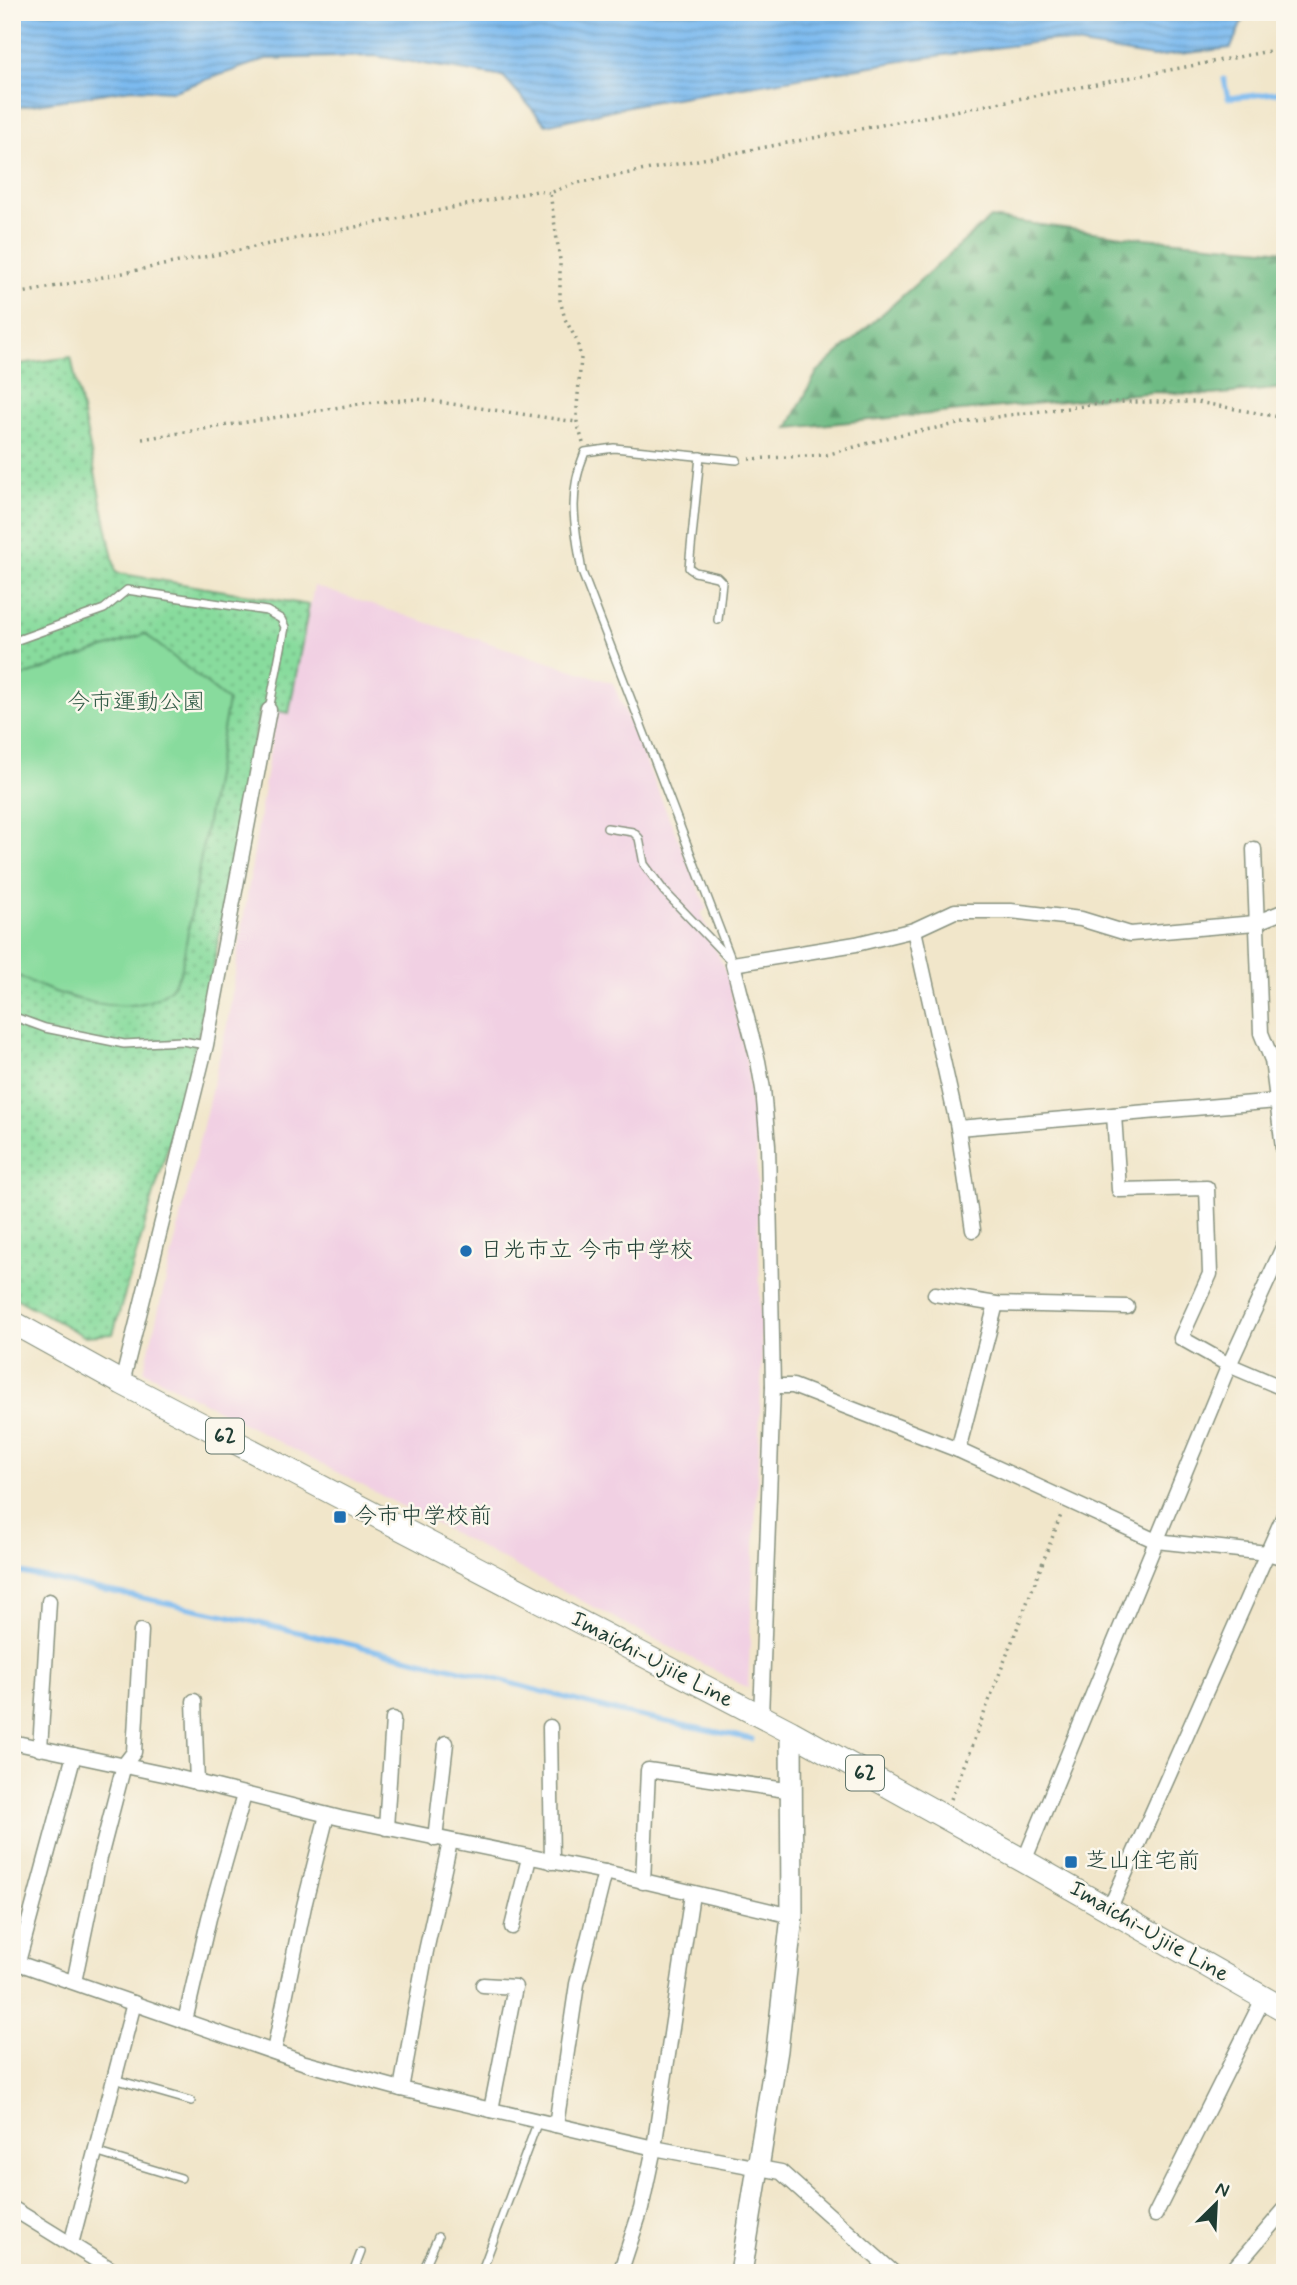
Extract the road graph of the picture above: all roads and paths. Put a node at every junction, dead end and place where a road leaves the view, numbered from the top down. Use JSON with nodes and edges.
{"nodes":[{"id":1,"x":1285,"y":48,"type":"edge"},
{"id":2,"x":550,"y":193,"type":"junction"},
{"id":3,"x":12,"y":295,"type":"edge"},
{"id":4,"x":1285,"y":418,"type":"edge"},
{"id":5,"x":577,"y":422,"type":"junction"},
{"id":6,"x":142,"y":439,"type":"dead end"},
{"id":7,"x":585,"y":452,"type":"junction"},
{"id":8,"x":700,"y":456,"type":"junction"},
{"id":9,"x":737,"y":460,"type":"joint"},
{"id":10,"x":718,"y":620,"type":"dead end"},
{"id":11,"x":12,"y":642,"type":"edge"},
{"id":12,"x":269,"y":710,"type":"joint"},
{"id":13,"x":607,"y":828,"type":"dead end"},
{"id":14,"x":1254,"y":849,"type":"dead end"},
{"id":15,"x":1285,"y":911,"type":"edge"},
{"id":16,"x":1255,"y":923,"type":"junction"},
{"id":17,"x":914,"y":930,"type":"junction"},
{"id":18,"x":733,"y":964,"type":"junction"},
{"id":19,"x":12,"y":1016,"type":"edge"},
{"id":20,"x":206,"y":1045,"type":"junction"},
{"id":21,"x":1277,"y":1101,"type":"junction"},
{"id":22,"x":1114,"y":1115,"type":"junction"},
{"id":23,"x":958,"y":1128,"type":"junction"},
{"id":24,"x":1285,"y":1164,"type":"edge"},
{"id":25,"x":973,"y":1230,"type":"dead end"},
{"id":26,"x":1285,"y":1243,"type":"edge"},
{"id":27,"x":935,"y":1294,"type":"dead end"},
{"id":28,"x":996,"y":1304,"type":"junction"},
{"id":29,"x":1127,"y":1307,"type":"dead end"},
{"id":30,"x":12,"y":1322,"type":"edge"},
{"id":31,"x":1229,"y":1365,"type":"junction"},
{"id":32,"x":122,"y":1383,"type":"junction"},
{"id":33,"x":773,"y":1386,"type":"junction"},
{"id":34,"x":1285,"y":1389,"type":"edge"},
{"id":35,"x":958,"y":1450,"type":"junction"},
{"id":36,"x":1067,"y":1500,"type":"junction"},
{"id":37,"x":1285,"y":1513,"type":"edge"},
{"id":38,"x":1156,"y":1541,"type":"junction"},
{"id":39,"x":1267,"y":1553,"type":"junction"},
{"id":40,"x":1285,"y":1558,"type":"edge"},
{"id":41,"x":49,"y":1601,"type":"dead end"},
{"id":42,"x":141,"y":1631,"type":"dead end"},
{"id":43,"x":194,"y":1701,"type":"dead end"},
{"id":44,"x":761,"y":1717,"type":"junction"},
{"id":45,"x":393,"y":1719,"type":"dead end"},
{"id":46,"x":550,"y":1727,"type":"dead end"},
{"id":47,"x":791,"y":1732,"type":"junction"},
{"id":48,"x":12,"y":1742,"type":"edge"},
{"id":49,"x":446,"y":1742,"type":"dead end"},
{"id":50,"x":40,"y":1749,"type":"junction"},
{"id":51,"x":74,"y":1755,"type":"junction"},
{"id":52,"x":124,"y":1765,"type":"junction"},
{"id":53,"x":197,"y":1783,"type":"junction"},
{"id":54,"x":793,"y":1791,"type":"junction"},
{"id":55,"x":244,"y":1795,"type":"junction"},
{"id":56,"x":327,"y":1815,"type":"junction"},
{"id":57,"x":944,"y":1817,"type":"junction"},
{"id":58,"x":386,"y":1828,"type":"junction"},
{"id":59,"x":435,"y":1839,"type":"junction"},
{"id":60,"x":450,"y":1842,"type":"junction"},
{"id":61,"x":529,"y":1857,"type":"junction"},
{"id":62,"x":1024,"y":1861,"type":"junction"},
{"id":63,"x":551,"y":1862,"type":"junction"},
{"id":64,"x":605,"y":1872,"type":"junction"},
{"id":65,"x":643,"y":1882,"type":"junction"},
{"id":66,"x":692,"y":1894,"type":"junction"},
{"id":67,"x":1109,"y":1910,"type":"junction"},
{"id":68,"x":792,"y":1916,"type":"junction"},
{"id":69,"x":512,"y":1927,"type":"dead end"},
{"id":70,"x":15,"y":1961,"type":"edge"},
{"id":71,"x":74,"y":1982,"type":"junction"},
{"id":72,"x":483,"y":1985,"type":"dead end"},
{"id":73,"x":1264,"y":1997,"type":"junction"},
{"id":74,"x":134,"y":2003,"type":"junction"},
{"id":75,"x":1285,"y":2010,"type":"edge"},
{"id":76,"x":185,"y":2021,"type":"junction"},
{"id":77,"x":274,"y":2051,"type":"junction"},
{"id":78,"x":114,"y":2080,"type":"junction"},
{"id":79,"x":401,"y":2089,"type":"junction"},
{"id":80,"x":191,"y":2101,"type":"dead end"},
{"id":81,"x":491,"y":2110,"type":"junction"},
{"id":82,"x":538,"y":2121,"type":"junction"},
{"id":83,"x":556,"y":2125,"type":"junction"},
{"id":84,"x":654,"y":2148,"type":"junction"},
{"id":85,"x":95,"y":2152,"type":"junction"},
{"id":86,"x":758,"y":2168,"type":"junction"},
{"id":87,"x":181,"y":2178,"type":"dead end"},
{"id":88,"x":12,"y":2208,"type":"edge"},
{"id":89,"x":1285,"y":2209,"type":"edge"},
{"id":90,"x":1155,"y":2215,"type":"dead end"},
{"id":91,"x":438,"y":2237,"type":"dead end"},
{"id":92,"x":71,"y":2244,"type":"junction"},
{"id":93,"x":361,"y":2252,"type":"dead end"},
{"id":94,"x":117,"y":2273,"type":"edge"},
{"id":95,"x":353,"y":2273,"type":"edge"},
{"id":96,"x":422,"y":2273,"type":"edge"},
{"id":97,"x":481,"y":2273,"type":"edge"},
{"id":98,"x":620,"y":2273,"type":"edge"},
{"id":99,"x":741,"y":2273,"type":"edge"},
{"id":100,"x":894,"y":2273,"type":"edge"},
{"id":101,"x":1230,"y":2273,"type":"edge"}],
"edges":[{"from":1,"to":2,"type":"path"},
{"from":2,"to":3,"type":"path"},
{"from":2,"to":5,"type":"path"},
{"from":4,"to":9,"type":"path"},
{"from":5,"to":6,"type":"path"},
{"from":5,"to":7,"type":"path"},
{"from":7,"to":8,"type":"lane"},
{"from":7,"to":18,"type":"lane"},
{"from":8,"to":9,"type":"lane"},
{"from":8,"to":10,"type":"lane"},
{"from":11,"to":12,"type":"lane"},
{"from":12,"to":20,"type":"street"},
{"from":13,"to":18,"type":"lane"},
{"from":14,"to":16,"type":"street"},
{"from":15,"to":16,"type":"street"},
{"from":16,"to":17,"type":"street"},
{"from":16,"to":21,"type":"street"},
{"from":17,"to":18,"type":"street"},
{"from":17,"to":23,"type":"street"},
{"from":18,"to":33,"type":"street"},
{"from":19,"to":20,"type":"lane"},
{"from":20,"to":32,"type":"street"},
{"from":21,"to":22,"type":"street"},
{"from":21,"to":24,"type":"street"},
{"from":22,"to":23,"type":"street"},
{"from":22,"to":31,"type":"street"},
{"from":23,"to":25,"type":"street"},
{"from":26,"to":31,"type":"street"},
{"from":27,"to":28,"type":"street"},
{"from":28,"to":29,"type":"street"},
{"from":28,"to":35,"type":"street"},
{"from":30,"to":32,"type":"main road","name":"Imaichi-Ujiie Line","number":"62"},
{"from":31,"to":34,"type":"street"},
{"from":31,"to":38,"type":"street"},
{"from":32,"to":44,"type":"main road","name":"Imaichi-Ujiie Line","number":"62"},
{"from":33,"to":35,"type":"street"},
{"from":33,"to":44,"type":"street"},
{"from":35,"to":36,"type":"street"},
{"from":36,"to":38,"type":"street"},
{"from":36,"to":57,"type":"path"},
{"from":37,"to":39,"type":"street"},
{"from":38,"to":39,"type":"street"},
{"from":38,"to":62,"type":"street"},
{"from":39,"to":40,"type":"street"},
{"from":39,"to":67,"type":"street"},
{"from":41,"to":50,"type":"street"},
{"from":42,"to":52,"type":"street"},
{"from":43,"to":53,"type":"street"},
{"from":44,"to":47,"type":"main road","name":"Imaichi-Ujiie Line","number":"62"},
{"from":45,"to":58,"type":"street"},
{"from":46,"to":63,"type":"street"},
{"from":47,"to":54,"type":"street"},
{"from":47,"to":57,"type":"main road","name":"Imaichi-Ujiie Line","number":"62"},
{"from":48,"to":50,"type":"street"},
{"from":49,"to":59,"type":"street"},
{"from":50,"to":51,"type":"street"},
{"from":51,"to":52,"type":"street"},
{"from":51,"to":70,"type":"street"},
{"from":52,"to":53,"type":"street"},
{"from":52,"to":71,"type":"street"},
{"from":53,"to":55,"type":"street"},
{"from":54,"to":65,"type":"street"},
{"from":54,"to":68,"type":"street"},
{"from":55,"to":56,"type":"street"},
{"from":55,"to":76,"type":"street"},
{"from":56,"to":58,"type":"street"},
{"from":56,"to":77,"type":"street"},
{"from":57,"to":62,"type":"main road","name":"Imaichi-Ujiie Line","number":"62"},
{"from":58,"to":59,"type":"street"},
{"from":59,"to":60,"type":"street"},
{"from":60,"to":61,"type":"street"},
{"from":60,"to":79,"type":"street"},
{"from":61,"to":63,"type":"street"},
{"from":61,"to":69,"type":"street"},
{"from":62,"to":67,"type":"main road","name":"Imaichi-Ujiie Line","number":"62"},
{"from":63,"to":64,"type":"street"},
{"from":64,"to":65,"type":"street"},
{"from":64,"to":83,"type":"street"},
{"from":65,"to":66,"type":"street"},
{"from":66,"to":68,"type":"street"},
{"from":66,"to":84,"type":"street"},
{"from":67,"to":73,"type":"main road","name":"Imaichi-Ujiie Line","number":"62"},
{"from":68,"to":86,"type":"street"},
{"from":70,"to":71,"type":"street"},
{"from":71,"to":74,"type":"street"},
{"from":72,"to":81,"type":"street"},
{"from":73,"to":75,"type":"main road","name":"Imaichi-Ujiie Line","number":"62"},
{"from":73,"to":90,"type":"street"},
{"from":74,"to":76,"type":"street"},
{"from":74,"to":78,"type":"street"},
{"from":76,"to":77,"type":"street"},
{"from":77,"to":79,"type":"street"},
{"from":78,"to":80,"type":"lane"},
{"from":78,"to":85,"type":"street"},
{"from":79,"to":81,"type":"street"},
{"from":81,"to":82,"type":"street"},
{"from":82,"to":83,"type":"street"},
{"from":82,"to":97,"type":"lane"},
{"from":83,"to":84,"type":"street"},
{"from":84,"to":86,"type":"street"},
{"from":84,"to":98,"type":"street"},
{"from":85,"to":87,"type":"lane"},
{"from":85,"to":92,"type":"street"},
{"from":86,"to":99,"type":"street"},
{"from":86,"to":100,"type":"street"},
{"from":88,"to":92,"type":"street"},
{"from":89,"to":101,"type":"street"},
{"from":91,"to":96,"type":"lane"},
{"from":92,"to":94,"type":"street"},
{"from":93,"to":95,"type":"lane"}]}
